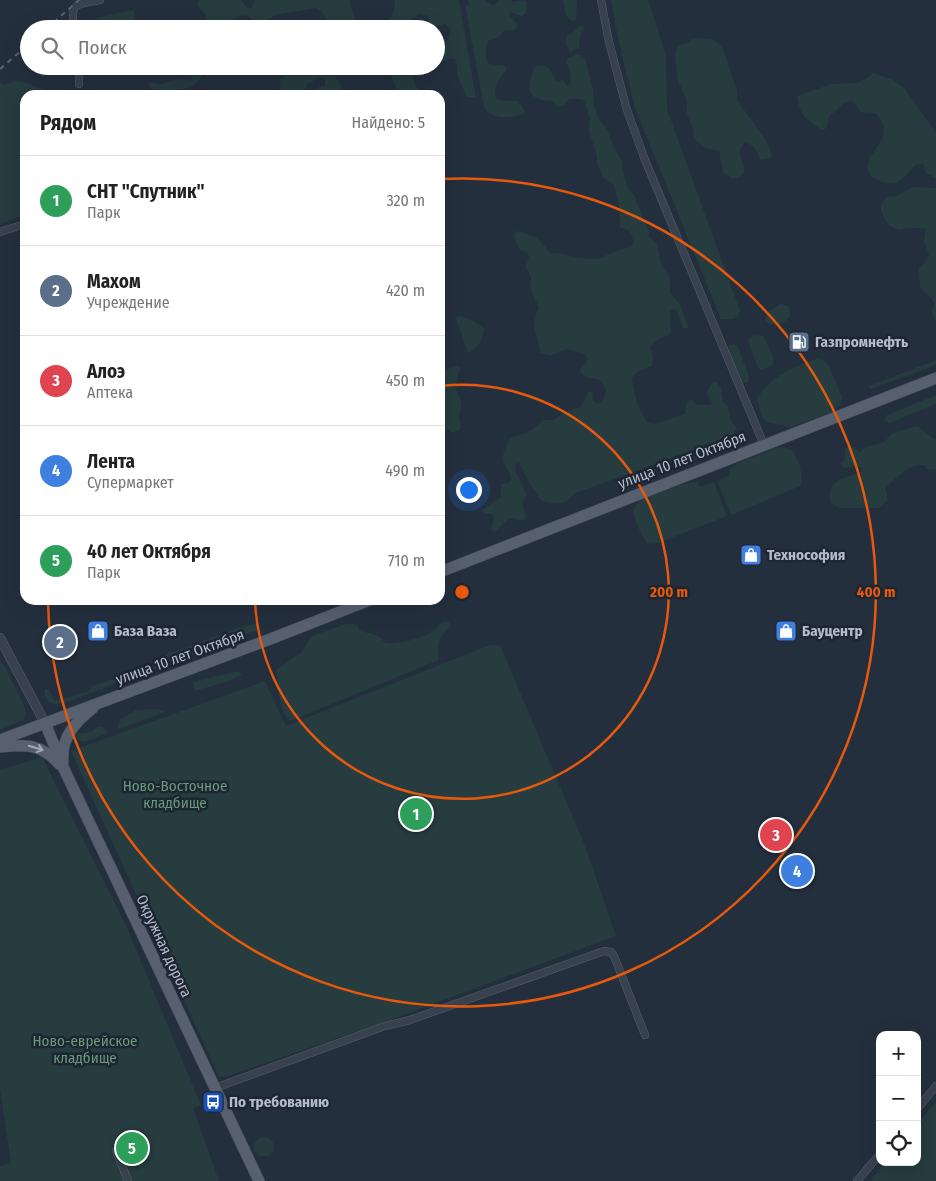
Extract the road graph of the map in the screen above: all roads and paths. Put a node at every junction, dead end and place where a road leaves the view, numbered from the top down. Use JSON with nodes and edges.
{"nodes":[{"id":1,"x":100,"y":0,"type":"edge"},
{"id":2,"x":601,"y":0,"type":"edge"},
{"id":3,"x":73,"y":20,"type":"edge"},
{"id":4,"x":79,"y":75,"type":"edge"},
{"id":5,"x":79,"y":84,"type":"dead end"},
{"id":6,"x":20,"y":226,"type":"edge"},
{"id":7,"x":0,"y":232,"type":"edge"},
{"id":8,"x":936,"y":378,"type":"edge"},
{"id":9,"x":764,"y":445,"type":"junction"},
{"id":10,"x":445,"y":570,"type":"edge"},
{"id":11,"x":357,"y":605,"type":"edge"},
{"id":12,"x":0,"y":638,"type":"edge"},
{"id":13,"x":104,"y":700,"type":"junction"},
{"id":14,"x":45,"y":723,"type":"junction"},
{"id":15,"x":0,"y":740,"type":"edge"},
{"id":16,"x":0,"y":747,"type":"edge"},
{"id":17,"x":64,"y":769,"type":"junction"},
{"id":18,"x":645,"y":1035,"type":"dead end"},
{"id":19,"x":936,"y":1086,"type":"edge"},
{"id":20,"x":215,"y":1088,"type":"junction"},
{"id":21,"x":921,"y":1103,"type":"edge"},
{"id":22,"x":116,"y":1152,"type":"dead end"},
{"id":23,"x":876,"y":1159,"type":"edge"},
{"id":24,"x":128,"y":1181,"type":"edge"},
{"id":25,"x":259,"y":1181,"type":"edge"},
{"id":26,"x":857,"y":1181,"type":"edge"}],
"edges":[{"from":1,"to":3,"type":"street"},
{"from":2,"to":9,"type":"street"},
{"from":4,"to":5,"type":"street"},
{"from":6,"to":7,"type":"street"},
{"from":8,"to":9,"type":"main road","name":"улица 10 лет Октября"},
{"from":9,"to":10,"type":"main road","name":"улица 10 лет Октября"},
{"from":11,"to":13,"type":"main road","name":"улица 10 лет Октября"},
{"from":12,"to":14,"type":"street"},
{"from":13,"to":14,"type":"main road","name":"улица 10 лет Октября"},
{"from":13,"to":17,"type":"main road"},
{"from":14,"to":15,"type":"main road","name":"улица 10 лет Октября"},
{"from":14,"to":17,"type":"main road","name":"Окружная дорога"},
{"from":16,"to":17,"type":"main road","one_way":true},
{"from":17,"to":20,"type":"main road","name":"Окружная дорога"},
{"from":18,"to":20,"type":"street"},
{"from":19,"to":21,"type":"street"},
{"from":20,"to":25,"type":"main road","name":"Окружная дорога"},
{"from":22,"to":24,"type":"street"},
{"from":23,"to":26,"type":"street"}]}
